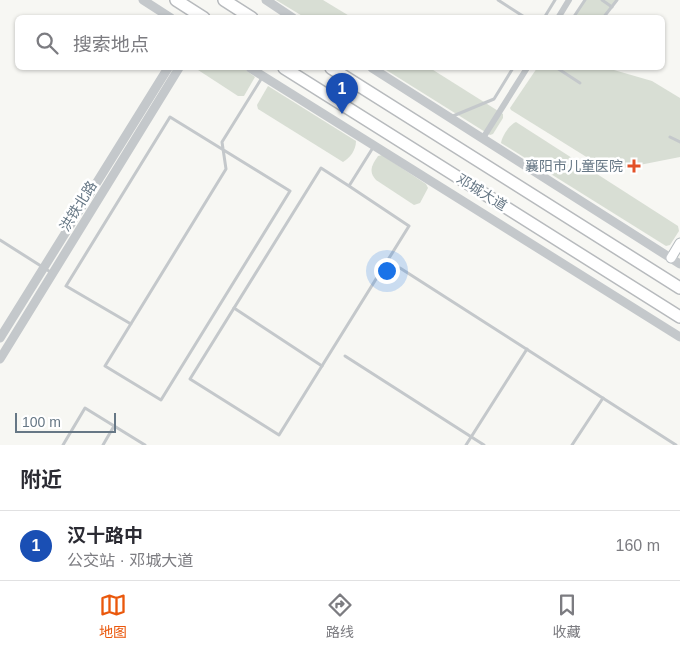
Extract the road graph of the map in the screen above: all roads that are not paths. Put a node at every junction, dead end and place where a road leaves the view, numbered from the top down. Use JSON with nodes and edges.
{"nodes":[{"id":1,"x":143,"y":0,"type":"edge"},
{"id":2,"x":176,"y":0,"type":"edge"},
{"id":3,"x":224,"y":0,"type":"edge"},
{"id":4,"x":266,"y":0,"type":"edge"},
{"id":5,"x":498,"y":0,"type":"edge"},
{"id":6,"x":555,"y":0,"type":"edge"},
{"id":7,"x":569,"y":0,"type":"edge"},
{"id":8,"x":585,"y":0,"type":"edge"},
{"id":9,"x":602,"y":0,"type":"edge"},
{"id":10,"x":617,"y":0,"type":"edge"},
{"id":11,"x":612,"y":7,"type":"junction"},
{"id":12,"x":166,"y":15,"type":"edge"},
{"id":13,"x":199,"y":15,"type":"edge"},
{"id":14,"x":247,"y":15,"type":"edge"},
{"id":15,"x":288,"y":15,"type":"edge"},
{"id":16,"x":521,"y":15,"type":"edge"},
{"id":17,"x":546,"y":15,"type":"edge"},
{"id":18,"x":560,"y":15,"type":"edge"},
{"id":19,"x":576,"y":15,"type":"edge"},
{"id":20,"x":605,"y":15,"type":"edge"},
{"id":21,"x":167,"y":70,"type":"edge"},
{"id":22,"x":178,"y":70,"type":"edge"},
{"id":23,"x":254,"y":70,"type":"edge"},
{"id":24,"x":287,"y":70,"type":"edge"},
{"id":25,"x":334,"y":70,"type":"edge"},
{"id":26,"x":375,"y":70,"type":"edge"},
{"id":27,"x":512,"y":70,"type":"edge"},
{"id":28,"x":526,"y":70,"type":"edge"},
{"id":29,"x":560,"y":70,"type":"edge"},
{"id":30,"x":263,"y":75,"type":"junction"},
{"id":31,"x":580,"y":82,"type":"dead end"},
{"id":32,"x":450,"y":118,"type":"junction"},
{"id":33,"x":483,"y":138,"type":"junction"},
{"id":34,"x":670,"y":138,"type":"dead end"},
{"id":35,"x":680,"y":142,"type":"edge"},
{"id":36,"x":374,"y":145,"type":"junction"},
{"id":37,"x":223,"y":149,"type":"junction"},
{"id":38,"x":348,"y":186,"type":"junction"},
{"id":39,"x":0,"y":240,"type":"edge"},
{"id":40,"x":680,"y":243,"type":"edge"},
{"id":41,"x":671,"y":258,"type":"junction"},
{"id":42,"x":680,"y":264,"type":"edge"},
{"id":43,"x":44,"y":267,"type":"junction"},
{"id":44,"x":400,"y":268,"type":"dead end"},
{"id":45,"x":53,"y":273,"type":"junction"},
{"id":46,"x":680,"y":288,"type":"edge"},
{"id":47,"x":234,"y":308,"type":"junction"},
{"id":48,"x":680,"y":317,"type":"edge"},
{"id":49,"x":131,"y":324,"type":"junction"},
{"id":50,"x":680,"y":337,"type":"edge"},
{"id":51,"x":0,"y":338,"type":"edge"},
{"id":52,"x":527,"y":350,"type":"junction"},
{"id":53,"x":345,"y":356,"type":"dead end"},
{"id":54,"x":0,"y":359,"type":"edge"},
{"id":55,"x":322,"y":366,"type":"junction"},
{"id":56,"x":602,"y":398,"type":"junction"},
{"id":57,"x":114,"y":426,"type":"junction"},
{"id":58,"x":472,"y":437,"type":"junction"},
{"id":59,"x":62,"y":445,"type":"edge"},
{"id":60,"x":102,"y":445,"type":"edge"},
{"id":61,"x":144,"y":445,"type":"edge"},
{"id":62,"x":466,"y":445,"type":"edge"},
{"id":63,"x":484,"y":445,"type":"edge"},
{"id":64,"x":572,"y":445,"type":"edge"},
{"id":65,"x":676,"y":445,"type":"edge"}],
"edges":[{"from":1,"to":12,"type":"street"},
{"from":2,"to":13,"type":"highway"},
{"from":3,"to":14,"type":"highway"},
{"from":4,"to":15,"type":"street"},
{"from":5,"to":16,"type":"lane"},
{"from":6,"to":17,"type":"lane"},
{"from":7,"to":18,"type":"street"},
{"from":8,"to":19,"type":"lane"},
{"from":9,"to":11,"type":"lane"},
{"from":10,"to":11,"type":"lane"},
{"from":11,"to":20,"type":"lane"},
{"from":21,"to":43,"type":"street","name":"洪铁北路"},
{"from":22,"to":45,"type":"street","name":"洪铁北路"},
{"from":23,"to":30,"type":"street"},
{"from":24,"to":48,"type":"highway","name":"邓城大道"},
{"from":25,"to":46,"type":"highway","name":"邓城大道"},
{"from":26,"to":32,"type":"street"},
{"from":27,"to":32,"type":"lane"},
{"from":28,"to":33,"type":"street"},
{"from":29,"to":31,"type":"lane"},
{"from":30,"to":36,"type":"street"},
{"from":30,"to":37,"type":"lane"},
{"from":32,"to":33,"type":"street"},
{"from":33,"to":41,"type":"street"},
{"from":34,"to":35,"type":"lane"},
{"from":36,"to":38,"type":"lane"},
{"from":36,"to":50,"type":"street"},
{"from":37,"to":49,"type":"lane"},
{"from":37,"to":49,"type":"lane"},
{"from":37,"to":49,"type":"lane"},
{"from":38,"to":47,"type":"lane"},
{"from":38,"to":55,"type":"lane"},
{"from":39,"to":43,"type":"lane"},
{"from":40,"to":41,"type":"main road"},
{"from":41,"to":42,"type":"street"},
{"from":43,"to":45,"type":"lane"},
{"from":43,"to":51,"type":"street","name":"洪铁北路"},
{"from":44,"to":52,"type":"lane"},
{"from":45,"to":54,"type":"street","name":"洪铁北路"},
{"from":47,"to":55,"type":"lane"},
{"from":47,"to":55,"type":"lane"},
{"from":52,"to":56,"type":"lane"},
{"from":52,"to":58,"type":"lane"},
{"from":53,"to":58,"type":"lane"},
{"from":56,"to":64,"type":"lane"},
{"from":56,"to":65,"type":"lane"},
{"from":57,"to":59,"type":"lane"},
{"from":57,"to":60,"type":"lane"},
{"from":57,"to":61,"type":"lane"},
{"from":58,"to":62,"type":"lane"},
{"from":58,"to":63,"type":"lane"}]}
